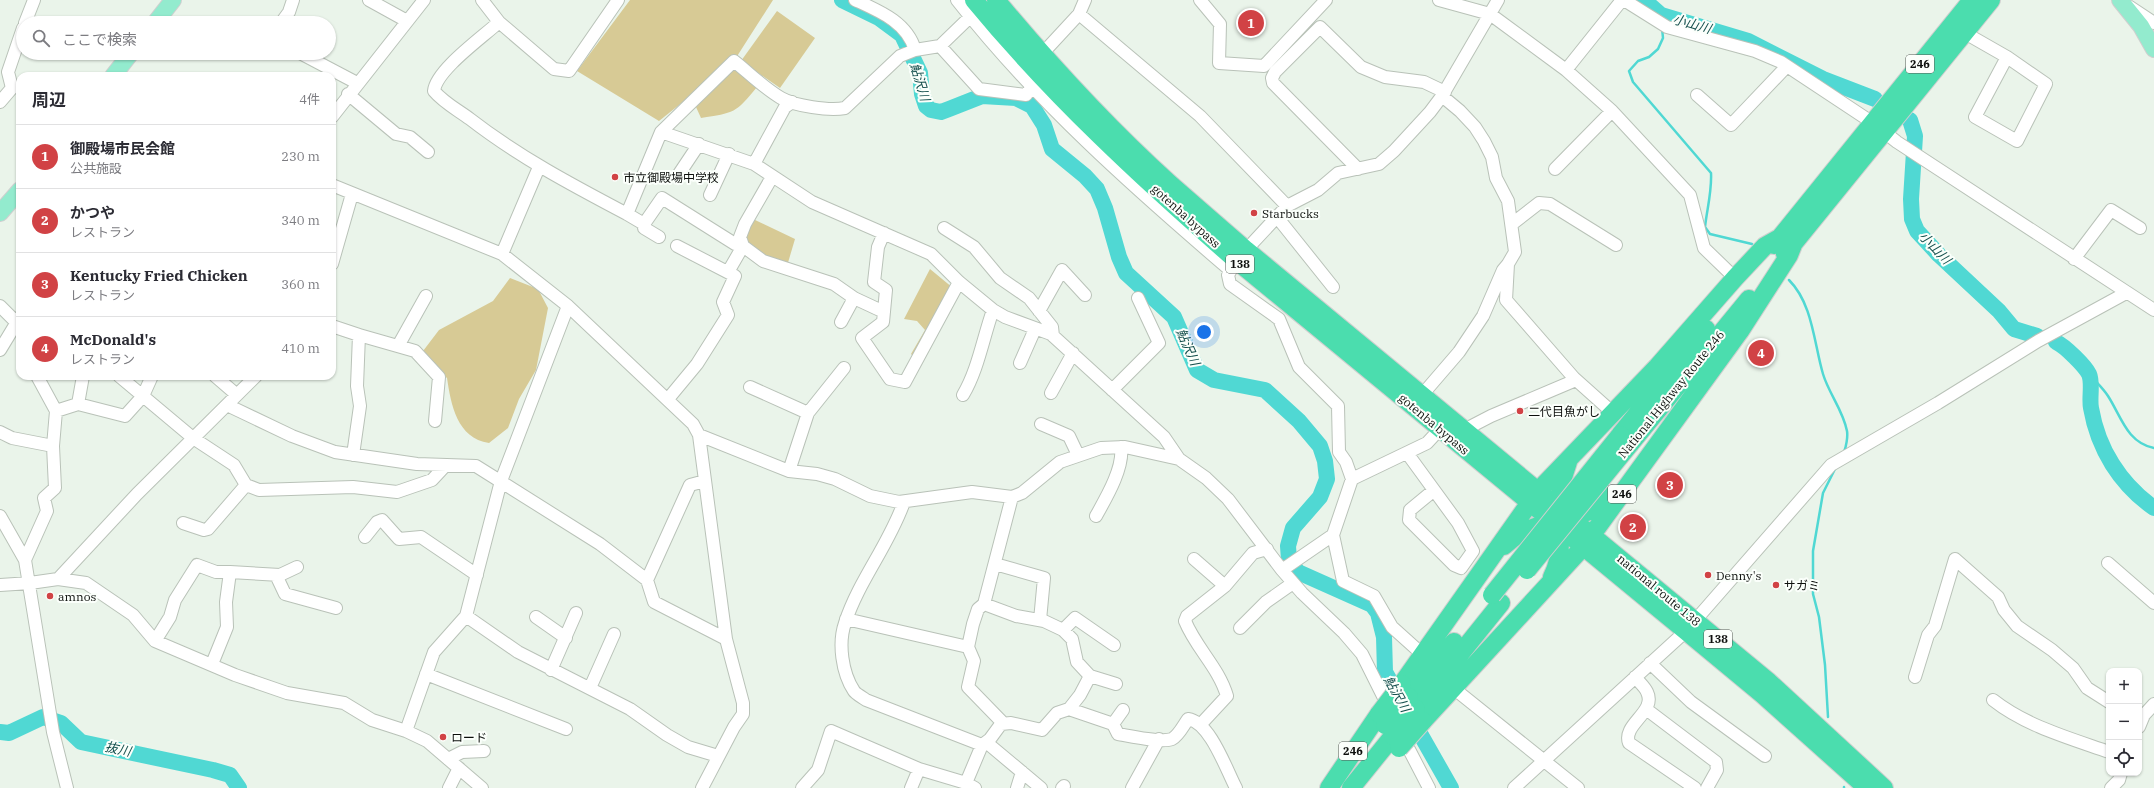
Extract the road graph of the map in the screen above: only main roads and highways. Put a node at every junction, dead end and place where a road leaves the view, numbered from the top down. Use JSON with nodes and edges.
{"nodes":[{"id":1,"x":173,"y":0,"type":"edge"},
{"id":2,"x":996,"y":0,"type":"edge"},
{"id":3,"x":1972,"y":0,"type":"edge"},
{"id":4,"x":1991,"y":0,"type":"edge"},
{"id":5,"x":2121,"y":1,"type":"edge"},
{"id":6,"x":972,"y":8,"type":"edge"},
{"id":7,"x":160,"y":16,"type":"edge"},
{"id":8,"x":2154,"y":49,"type":"edge"},
{"id":9,"x":126,"y":60,"type":"edge"},
{"id":10,"x":116,"y":72,"type":"edge"},
{"id":11,"x":1878,"y":128,"type":"junction"},
{"id":12,"x":16,"y":195,"type":"edge"},
{"id":13,"x":0,"y":213,"type":"edge"},
{"id":14,"x":1787,"y":241,"type":"junction"},
{"id":15,"x":1238,"y":260,"type":"junction"},
{"id":16,"x":1664,"y":435,"type":"junction"},
{"id":17,"x":1574,"y":453,"type":"junction"},
{"id":18,"x":1537,"y":500,"type":"junction"},
{"id":19,"x":1568,"y":525,"type":"junction"},
{"id":20,"x":1547,"y":586,"type":"junction"},
{"id":21,"x":1459,"y":603,"type":"junction"},
{"id":22,"x":1691,"y":626,"type":"junction"},
{"id":23,"x":1412,"y":703,"type":"junction"},
{"id":24,"x":1389,"y":731,"type":"junction"},
{"id":25,"x":1329,"y":788,"type":"edge"},
{"id":26,"x":1335,"y":788,"type":"edge"},
{"id":27,"x":1351,"y":788,"type":"edge"},
{"id":28,"x":1363,"y":788,"type":"edge"},
{"id":29,"x":1867,"y":788,"type":"edge"},
{"id":30,"x":1884,"y":788,"type":"edge"}],
"edges":[{"from":1,"to":7,"type":"main road"},
{"from":2,"to":15,"type":"highway","name":"gotenba bypass","number":"138"},
{"from":3,"to":11,"type":"highway","name":"National Highway Route 246","number":"246"},
{"from":4,"to":11,"type":"highway","name":"National Highway Route 246","number":"246"},
{"from":5,"to":8,"type":"main road"},
{"from":6,"to":15,"type":"highway","name":"gotenba bypass","number":"138"},
{"from":9,"to":10,"type":"main road"},
{"from":11,"to":14,"type":"highway","name":"National Highway Route 246","number":"246"},
{"from":12,"to":13,"type":"main road"},
{"from":14,"to":16,"type":"highway","number":"246"},
{"from":14,"to":17,"type":"highway","number":"246"},
{"from":14,"to":23,"type":"highway","name":"National Highway Route 246","number":"246","bridge":true},
{"from":15,"to":18,"type":"highway","name":"gotenba bypass","number":"138"},
{"from":15,"to":18,"type":"highway","name":"gotenba bypass","number":"138"},
{"from":16,"to":19,"type":"highway","number":"246"},
{"from":16,"to":19,"type":"highway"},
{"from":17,"to":18,"type":"highway","number":"246"},
{"from":17,"to":19,"type":"highway"},
{"from":18,"to":19,"type":"highway"},
{"from":18,"to":21,"type":"highway","number":"246"},
{"from":19,"to":20,"type":"highway","number":"246"},
{"from":19,"to":20,"type":"highway"},
{"from":19,"to":21,"type":"highway"},
{"from":19,"to":22,"type":"highway","name":"national route 138","number":"138"},
{"from":20,"to":23,"type":"highway","number":"246"},
{"from":21,"to":23,"type":"highway","number":"246"},
{"from":22,"to":29,"type":"highway","name":"national route 138","number":"138"},
{"from":22,"to":30,"type":"highway","name":"national route 138","number":"138"},
{"from":23,"to":24,"type":"highway","number":"246","bridge":true},
{"from":23,"to":24,"type":"highway","number":"246","bridge":true},
{"from":24,"to":25,"type":"highway","number":"246"},
{"from":24,"to":26,"type":"highway","number":"246"},
{"from":24,"to":27,"type":"highway","number":"246"},
{"from":24,"to":28,"type":"highway","number":"246"}]}
